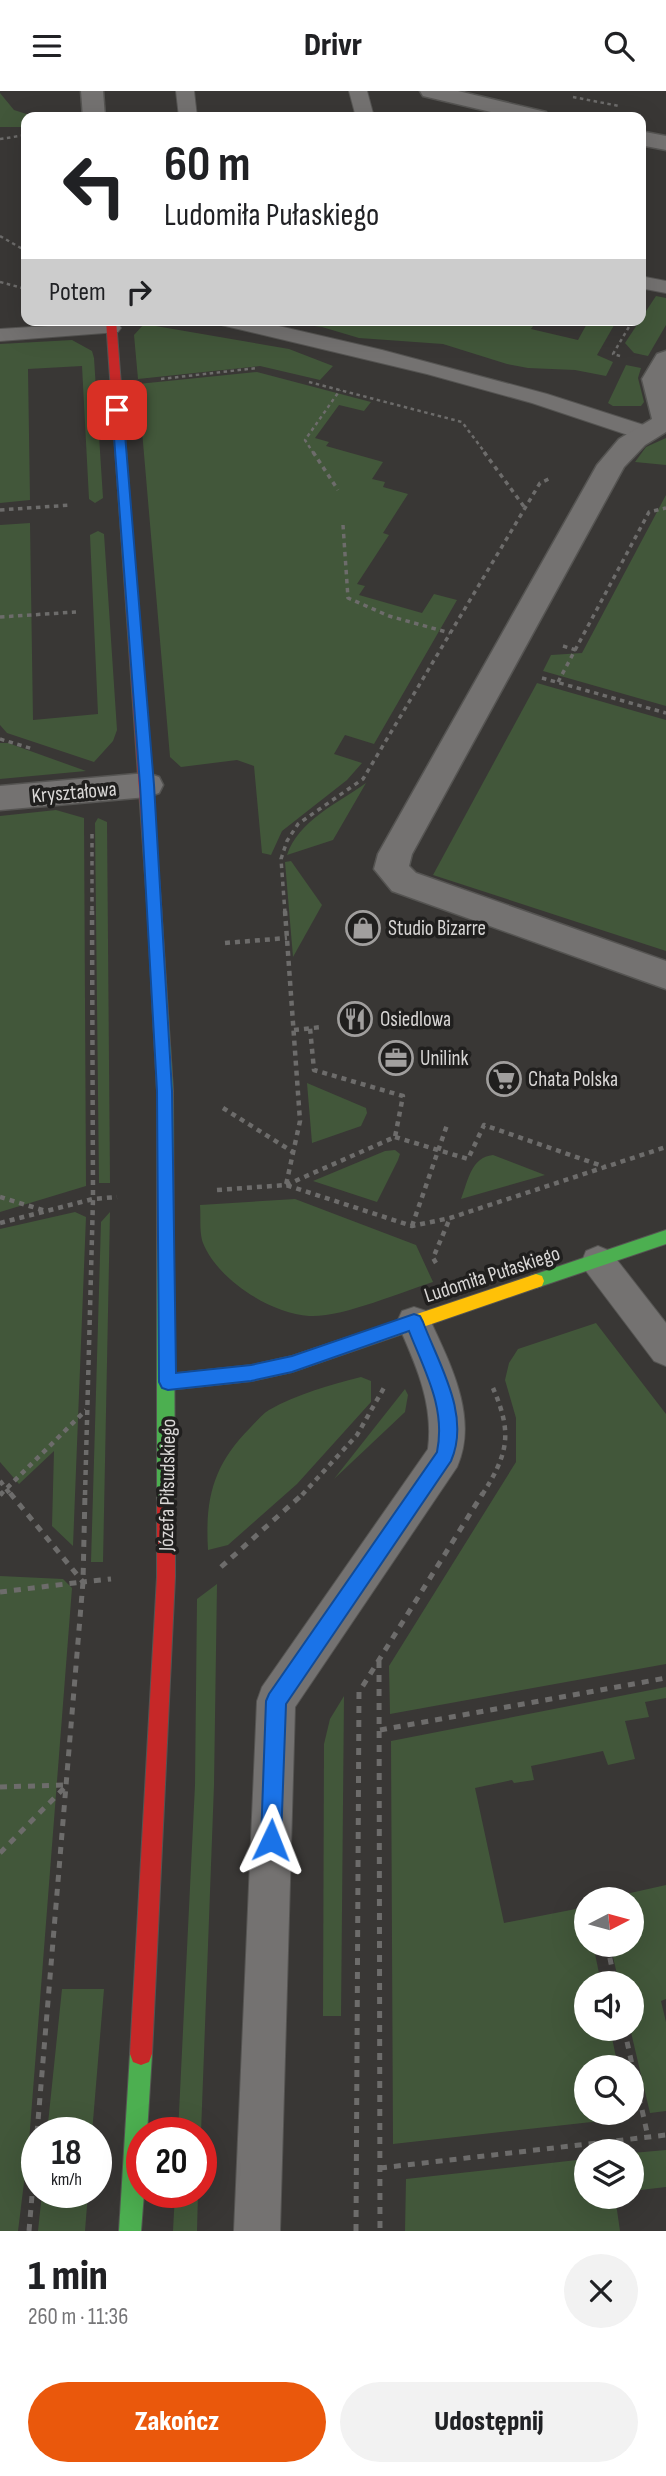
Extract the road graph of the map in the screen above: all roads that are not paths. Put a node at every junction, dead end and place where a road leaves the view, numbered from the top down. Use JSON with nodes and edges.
{"nodes":[{"id":1,"x":92,"y":91,"type":"edge"},
{"id":2,"x":185,"y":91,"type":"edge"},
{"id":3,"x":358,"y":91,"type":"edge"},
{"id":4,"x":431,"y":91,"type":"edge"},
{"id":5,"x":94,"y":112,"type":"edge"},
{"id":6,"x":187,"y":112,"type":"edge"},
{"id":7,"x":364,"y":112,"type":"edge"},
{"id":8,"x":517,"y":112,"type":"edge"},
{"id":9,"x":646,"y":139,"type":"edge"},
{"id":10,"x":666,"y":143,"type":"edge"},
{"id":11,"x":646,"y":283,"type":"edge"},
{"id":12,"x":666,"y":287,"type":"edge"},
{"id":13,"x":91,"y":326,"type":"edge"},
{"id":14,"x":111,"y":326,"type":"edge"},
{"id":15,"x":251,"y":326,"type":"edge"},
{"id":16,"x":0,"y":335,"type":"edge"},
{"id":17,"x":666,"y":359,"type":"edge"},
{"id":18,"x":658,"y":426,"type":"edge"},
{"id":19,"x":147,"y":785,"type":"junction"},
{"id":20,"x":0,"y":798,"type":"edge"},
{"id":21,"x":666,"y":975,"type":"edge"},
{"id":22,"x":666,"y":1237,"type":"edge"},
{"id":23,"x":598,"y":1261,"type":"junction"},
{"id":24,"x":414,"y":1322,"type":"junction"},
{"id":25,"x":666,"y":1350,"type":"edge"},
{"id":26,"x":168,"y":1382,"type":"junction"},
{"id":27,"x":130,"y":2231,"type":"edge"},
{"id":28,"x":257,"y":2231,"type":"edge"}],
"edges":[{"from":1,"to":5,"type":"street"},
{"from":2,"to":6,"type":"lane"},
{"from":3,"to":7,"type":"lane"},
{"from":4,"to":8,"type":"street"},
{"from":9,"to":10,"type":"street"},
{"from":11,"to":12,"type":"lane"},
{"from":13,"to":16,"type":"lane"},
{"from":14,"to":19,"type":"street","name":"Józefa Piłsudskiego"},
{"from":15,"to":18,"type":"lane"},
{"from":17,"to":18,"type":"street"},
{"from":18,"to":21,"type":"street"},
{"from":19,"to":20,"type":"street","name":"Kryształowa"},
{"from":19,"to":26,"type":"street","name":"Józefa Piłsudskiego"},
{"from":22,"to":23,"type":"street","name":"Ludomiła Pułaskiego"},
{"from":23,"to":24,"type":"street","name":"Ludomiła Pułaskiego"},
{"from":23,"to":25,"type":"lane"},
{"from":24,"to":26,"type":"street","name":"Ludomiła Pułaskiego"},
{"from":24,"to":28,"type":"lane"},
{"from":26,"to":27,"type":"street","name":"Józefa Piłsudskiego"}]}
